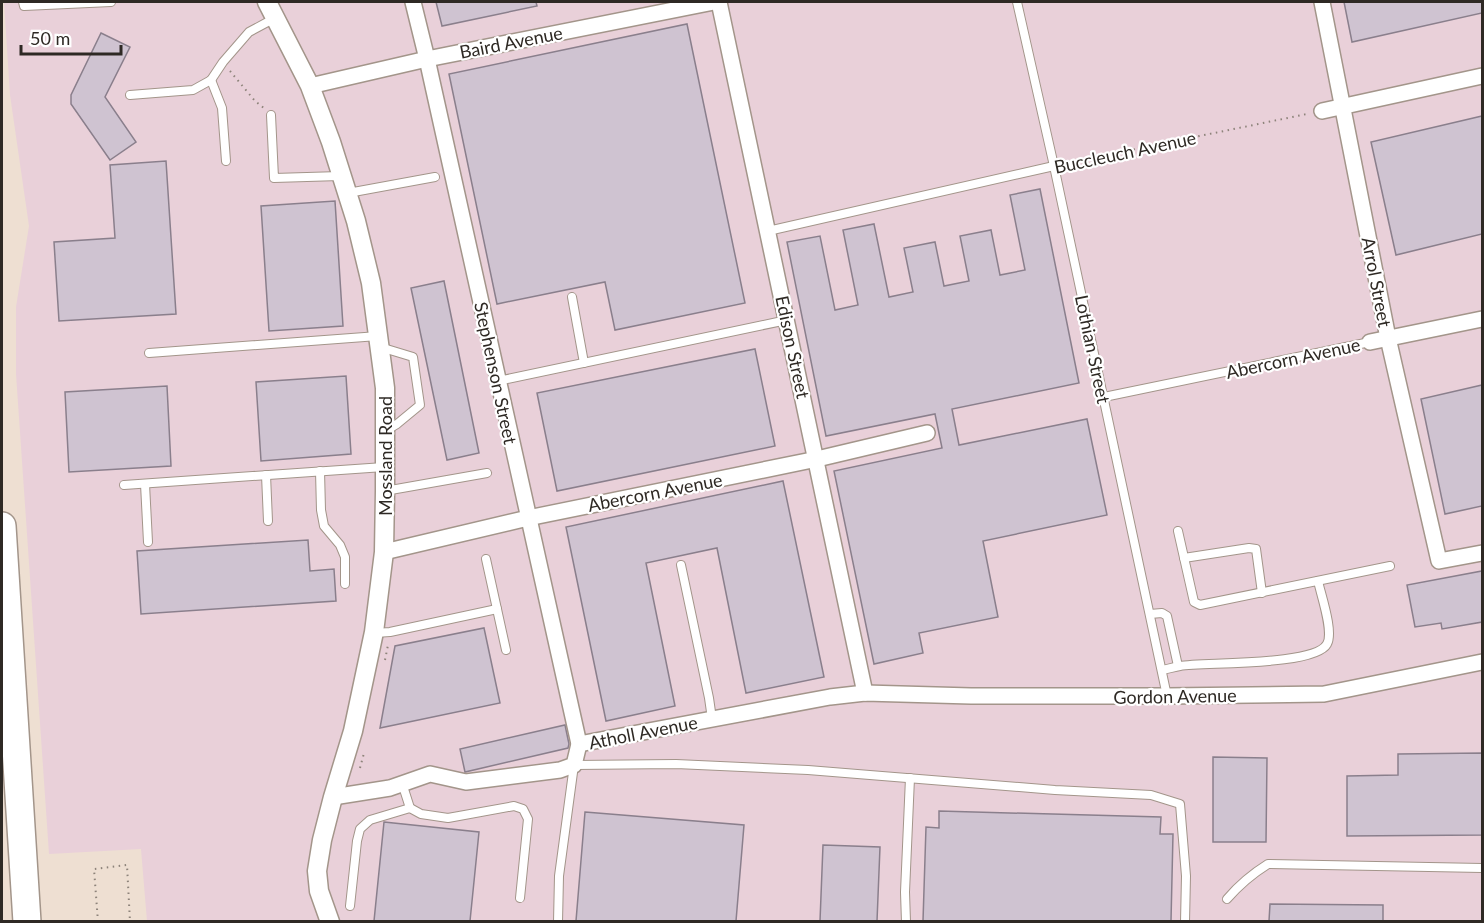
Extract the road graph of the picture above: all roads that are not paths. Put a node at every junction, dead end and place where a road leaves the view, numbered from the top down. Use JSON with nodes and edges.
{"nodes":[{"id":1,"x":23,"y":2,"type":"edge"},
{"id":2,"x":111,"y":2,"type":"edge"},
{"id":3,"x":413,"y":2,"type":"edge"},
{"id":4,"x":714,"y":2,"type":"edge"},
{"id":5,"x":718,"y":2,"type":"edge"},
{"id":6,"x":1017,"y":2,"type":"edge"},
{"id":7,"x":1322,"y":2,"type":"edge"},
{"id":8,"x":272,"y":10,"type":"edge"},
{"id":9,"x":427,"y":59,"type":"junction"},
{"id":10,"x":1482,"y":76,"type":"edge"},
{"id":11,"x":211,"y":80,"type":"junction"},
{"id":12,"x":309,"y":87,"type":"junction"},
{"id":13,"x":130,"y":95,"type":"dead end"},
{"id":14,"x":1344,"y":107,"type":"junction"},
{"id":15,"x":1322,"y":111,"type":"road end"},
{"id":16,"x":271,"y":115,"type":"road end"},
{"id":17,"x":226,"y":161,"type":"dead end"},
{"id":18,"x":1054,"y":166,"type":"junction"},
{"id":19,"x":435,"y":177,"type":"dead end"},
{"id":20,"x":344,"y":184,"type":"junction"},
{"id":21,"x":768,"y":231,"type":"junction"},
{"id":22,"x":572,"y":297,"type":"dead end"},
{"id":23,"x":1482,"y":319,"type":"edge"},
{"id":24,"x":787,"y":320,"type":"junction"},
{"id":25,"x":1388,"y":338,"type":"junction"},
{"id":26,"x":380,"y":341,"type":"junction"},
{"id":27,"x":1370,"y":342,"type":"joint"},
{"id":28,"x":149,"y":353,"type":"dead end"},
{"id":29,"x":584,"y":363,"type":"junction"},
{"id":30,"x":498,"y":381,"type":"junction"},
{"id":31,"x":1104,"y":397,"type":"junction"},
{"id":32,"x":385,"y":431,"type":"junction"},
{"id":33,"x":927,"y":433,"type":"dead end"},
{"id":34,"x":817,"y":459,"type":"junction"},
{"id":35,"x":386,"y":467,"type":"junction"},
{"id":36,"x":320,"y":471,"type":"junction"},
{"id":37,"x":487,"y":473,"type":"dead end"},
{"id":38,"x":266,"y":475,"type":"junction"},
{"id":39,"x":145,"y":484,"type":"junction"},
{"id":40,"x":124,"y":485,"type":"dead end"},
{"id":41,"x":385,"y":491,"type":"junction"},
{"id":42,"x":528,"y":518,"type":"junction"},
{"id":43,"x":268,"y":521,"type":"dead end"},
{"id":44,"x":2,"y":526,"type":"edge"},
{"id":45,"x":1178,"y":531,"type":"dead end"},
{"id":46,"x":148,"y":542,"type":"dead end"},
{"id":47,"x":384,"y":552,"type":"junction"},
{"id":48,"x":1482,"y":553,"type":"edge"},
{"id":49,"x":1184,"y":558,"type":"junction"},
{"id":50,"x":486,"y":559,"type":"dead end"},
{"id":51,"x":681,"y":566,"type":"dead end"},
{"id":52,"x":1390,"y":566,"type":"dead end"},
{"id":53,"x":1318,"y":581,"type":"junction"},
{"id":54,"x":345,"y":584,"type":"dead end"},
{"id":55,"x":1262,"y":593,"type":"junction"},
{"id":56,"x":497,"y":609,"type":"junction"},
{"id":57,"x":1150,"y":614,"type":"junction"},
{"id":58,"x":373,"y":633,"type":"junction"},
{"id":59,"x":506,"y":650,"type":"dead end"},
{"id":60,"x":1482,"y":662,"type":"edge"},
{"id":61,"x":1178,"y":666,"type":"junction"},
{"id":62,"x":1162,"y":670,"type":"junction"},
{"id":63,"x":865,"y":693,"type":"junction"},
{"id":64,"x":1167,"y":696,"type":"junction"},
{"id":65,"x":712,"y":719,"type":"junction"},
{"id":66,"x":579,"y":744,"type":"junction"},
{"id":67,"x":574,"y":765,"type":"junction"},
{"id":68,"x":910,"y":778,"type":"junction"},
{"id":69,"x":402,"y":783,"type":"junction"},
{"id":70,"x":333,"y":797,"type":"junction"},
{"id":71,"x":410,"y":808,"type":"junction"},
{"id":72,"x":1482,"y":868,"type":"edge"},
{"id":73,"x":520,"y":898,"type":"dead end"},
{"id":74,"x":1227,"y":899,"type":"dead end"},
{"id":75,"x":350,"y":906,"type":"dead end"},
{"id":76,"x":27,"y":921,"type":"edge"},
{"id":77,"x":330,"y":921,"type":"edge"},
{"id":78,"x":558,"y":921,"type":"edge"},
{"id":79,"x":906,"y":921,"type":"edge"},
{"id":80,"x":1185,"y":921,"type":"edge"}],
"edges":[{"from":1,"to":2,"type":"lane"},
{"from":3,"to":9,"type":"street","name":"Stephenson Street"},
{"from":4,"to":9,"type":"street","name":"Baird Avenue"},
{"from":5,"to":21,"type":"street","name":"Edison Street"},
{"from":6,"to":18,"type":"lane","name":"Lothian Street"},
{"from":7,"to":14,"type":"street","name":"Arrol Street"},
{"from":8,"to":11,"type":"lane"},
{"from":8,"to":12,"type":"street","name":"Mossland Road"},
{"from":9,"to":12,"type":"street","name":"Baird Avenue"},
{"from":9,"to":30,"type":"street","name":"Stephenson Street"},
{"from":10,"to":14,"type":"street"},
{"from":11,"to":13,"type":"lane"},
{"from":11,"to":17,"type":"lane"},
{"from":12,"to":20,"type":"street","name":"Mossland Road"},
{"from":14,"to":15,"type":"street"},
{"from":14,"to":25,"type":"street","name":"Arrol Street"},
{"from":16,"to":20,"type":"lane"},
{"from":18,"to":21,"type":"lane","name":"Buccleuch Avenue"},
{"from":18,"to":31,"type":"lane","name":"Lothian Street"},
{"from":19,"to":20,"type":"lane"},
{"from":20,"to":26,"type":"street","name":"Mossland Road"},
{"from":21,"to":24,"type":"street","name":"Edison Street"},
{"from":22,"to":29,"type":"lane"},
{"from":23,"to":25,"type":"street","name":"Abercorn Avenue"},
{"from":24,"to":29,"type":"lane"},
{"from":24,"to":34,"type":"street","name":"Edison Street"},
{"from":25,"to":27,"type":"street","name":"Abercorn Avenue"},
{"from":25,"to":48,"type":"street","name":"Arrol Street"},
{"from":26,"to":28,"type":"lane"},
{"from":26,"to":32,"type":"street","name":"Mossland Road"},
{"from":26,"to":32,"type":"lane"},
{"from":27,"to":31,"type":"lane","name":"Abercorn Avenue"},
{"from":29,"to":30,"type":"lane"},
{"from":30,"to":42,"type":"street","name":"Stephenson Street"},
{"from":31,"to":57,"type":"lane","name":"Lothian Street"},
{"from":32,"to":35,"type":"street","name":"Mossland Road"},
{"from":33,"to":34,"type":"street","name":"Abercorn Avenue"},
{"from":34,"to":42,"type":"street","name":"Abercorn Avenue"},
{"from":34,"to":63,"type":"street","name":"Edison Street"},
{"from":35,"to":36,"type":"lane"},
{"from":35,"to":41,"type":"street","name":"Mossland Road"},
{"from":36,"to":38,"type":"lane"},
{"from":36,"to":54,"type":"lane"},
{"from":37,"to":41,"type":"lane"},
{"from":38,"to":39,"type":"lane"},
{"from":38,"to":43,"type":"lane"},
{"from":39,"to":40,"type":"lane"},
{"from":39,"to":46,"type":"lane"},
{"from":41,"to":47,"type":"street","name":"Mossland Road"},
{"from":42,"to":47,"type":"street","name":"Abercorn Avenue"},
{"from":42,"to":66,"type":"street","name":"Stephenson Street"},
{"from":44,"to":76,"type":"highway"},
{"from":45,"to":49,"type":"lane"},
{"from":47,"to":58,"type":"street","name":"Mossland Road"},
{"from":49,"to":55,"type":"lane"},
{"from":49,"to":55,"type":"lane"},
{"from":50,"to":56,"type":"lane"},
{"from":51,"to":65,"type":"lane"},
{"from":52,"to":53,"type":"lane"},
{"from":53,"to":55,"type":"lane"},
{"from":53,"to":61,"type":"lane"},
{"from":56,"to":58,"type":"lane"},
{"from":56,"to":59,"type":"lane"},
{"from":57,"to":61,"type":"lane"},
{"from":57,"to":62,"type":"lane","name":"Lothian Street"},
{"from":58,"to":70,"type":"street","name":"Mossland Road"},
{"from":60,"to":64,"type":"street","name":"Gordon Avenue"},
{"from":61,"to":62,"type":"lane"},
{"from":62,"to":64,"type":"lane","name":"Lothian Street"},
{"from":63,"to":64,"type":"street","name":"Gordon Avenue"},
{"from":63,"to":65,"type":"street","name":"Atholl Avenue"},
{"from":65,"to":66,"type":"street","name":"Atholl Avenue"},
{"from":66,"to":67,"type":"street","name":"Atholl Avenue"},
{"from":67,"to":68,"type":"lane"},
{"from":67,"to":69,"type":"street","name":"Atholl Avenue"},
{"from":67,"to":78,"type":"lane"},
{"from":68,"to":79,"type":"lane"},
{"from":68,"to":80,"type":"lane"},
{"from":69,"to":70,"type":"street","name":"Atholl Avenue"},
{"from":69,"to":71,"type":"lane"},
{"from":70,"to":77,"type":"street","name":"Mossland Road"},
{"from":71,"to":73,"type":"lane"},
{"from":71,"to":75,"type":"lane"},
{"from":72,"to":74,"type":"lane"}]}
